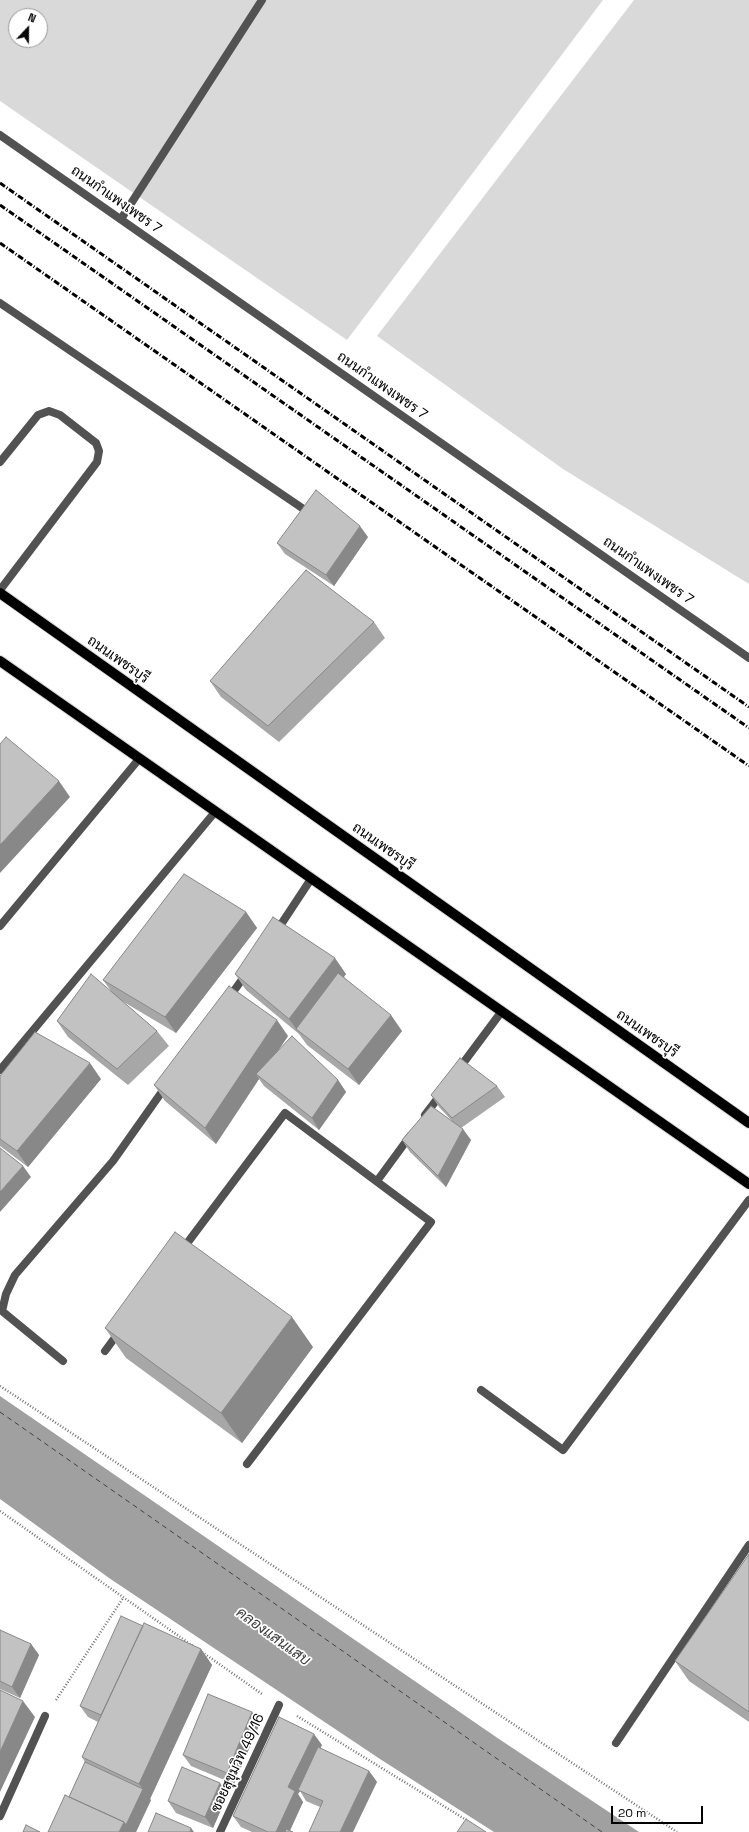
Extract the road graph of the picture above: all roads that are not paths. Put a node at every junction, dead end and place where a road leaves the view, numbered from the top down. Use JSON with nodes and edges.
{"nodes":[{"id":1,"x":262,"y":0,"type":"edge"},
{"id":2,"x":0,"y":135,"type":"edge"},
{"id":3,"x":121,"y":219,"type":"junction"},
{"id":4,"x":0,"y":303,"type":"edge"},
{"id":5,"x":0,"y":462,"type":"edge"},
{"id":6,"x":308,"y":512,"type":"edge"},
{"id":7,"x":0,"y":590,"type":"edge"},
{"id":8,"x":0,"y":593,"type":"edge"},
{"id":9,"x":749,"y":658,"type":"edge"},
{"id":10,"x":0,"y":661,"type":"edge"},
{"id":11,"x":139,"y":759,"type":"junction"},
{"id":12,"x":215,"y":812,"type":"junction"},
{"id":13,"x":311,"y":879,"type":"junction"},
{"id":14,"x":0,"y":926,"type":"edge"},
{"id":15,"x":272,"y":936,"type":"edge"},
{"id":16,"x":250,"y":968,"type":"edge"},
{"id":17,"x":222,"y":1007,"type":"edge"},
{"id":18,"x":502,"y":1011,"type":"junction"},
{"id":19,"x":0,"y":1070,"type":"edge"},
{"id":20,"x":172,"y":1077,"type":"edge"},
{"id":21,"x":749,"y":1123,"type":"edge"},
{"id":22,"x":377,"y":1181,"type":"junction"},
{"id":23,"x":749,"y":1184,"type":"edge"},
{"id":24,"x":749,"y":1200,"type":"edge"},
{"id":25,"x":176,"y":1257,"type":"edge"},
{"id":26,"x":124,"y":1326,"type":"edge"},
{"id":27,"x":105,"y":1351,"type":"dead end"},
{"id":28,"x":63,"y":1361,"type":"dead end"},
{"id":29,"x":481,"y":1390,"type":"dead end"},
{"id":30,"x":247,"y":1464,"type":"dead end"},
{"id":31,"x":749,"y":1545,"type":"edge"},
{"id":32,"x":279,"y":1705,"type":"road end"},
{"id":33,"x":45,"y":1716,"type":"road end"},
{"id":34,"x":616,"y":1744,"type":"dead end"},
{"id":35,"x":0,"y":1816,"type":"edge"},
{"id":36,"x":220,"y":1832,"type":"edge"}],
"edges":[{"from":1,"to":3,"type":"street"},
{"from":2,"to":3,"type":"street","name":"ถนนกำแพงเพชร 7"},
{"from":3,"to":9,"type":"street","name":"ถนนกำแพงเพชร 7"},
{"from":4,"to":6,"type":"street"},
{"from":5,"to":7,"type":"street"},
{"from":8,"to":21,"type":"main road","name":"ถนนเพชรบุรี"},
{"from":10,"to":11,"type":"main road"},
{"from":11,"to":12,"type":"main road"},
{"from":11,"to":14,"type":"street"},
{"from":12,"to":13,"type":"main road"},
{"from":12,"to":19,"type":"street"},
{"from":13,"to":15,"type":"street"},
{"from":13,"to":18,"type":"main road"},
{"from":16,"to":17,"type":"street"},
{"from":18,"to":22,"type":"street"},
{"from":18,"to":23,"type":"main road"},
{"from":20,"to":28,"type":"street"},
{"from":22,"to":25,"type":"street"},
{"from":22,"to":30,"type":"street"},
{"from":24,"to":29,"type":"street"},
{"from":26,"to":27,"type":"street"},
{"from":31,"to":34,"type":"street"},
{"from":32,"to":36,"type":"street","name":"ซอยสุขุมวิท 49/16"},
{"from":33,"to":35,"type":"street"}]}
